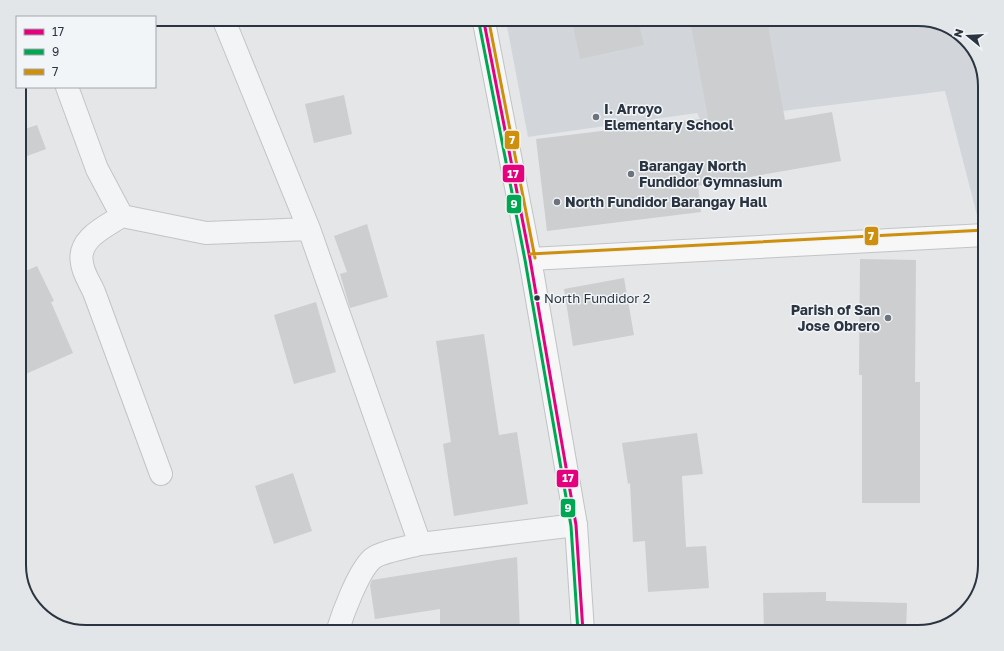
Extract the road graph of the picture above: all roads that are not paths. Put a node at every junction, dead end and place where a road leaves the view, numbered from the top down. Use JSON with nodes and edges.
{"nodes":[{"id":1,"x":226,"y":26,"type":"edge"},
{"id":2,"x":485,"y":26,"type":"edge"},
{"id":3,"x":67,"y":88,"type":"edge"},
{"id":4,"x":122,"y":216,"type":"junction"},
{"id":5,"x":309,"y":229,"type":"junction"},
{"id":6,"x":978,"y":235,"type":"edge"},
{"id":7,"x":530,"y":259,"type":"junction"},
{"id":8,"x":161,"y":474,"type":"dead end"},
{"id":9,"x":576,"y":525,"type":"junction"},
{"id":10,"x":420,"y":544,"type":"junction"},
{"id":11,"x":339,"y":625,"type":"edge"},
{"id":12,"x":583,"y":625,"type":"edge"}],
"edges":[{"from":1,"to":5,"type":"street"},
{"from":2,"to":7,"type":"main road"},
{"from":3,"to":4,"type":"street"},
{"from":4,"to":5,"type":"street"},
{"from":4,"to":8,"type":"street"},
{"from":5,"to":10,"type":"street"},
{"from":6,"to":7,"type":"main road"},
{"from":7,"to":9,"type":"main road"},
{"from":9,"to":10,"type":"street"},
{"from":9,"to":12,"type":"main road"},
{"from":10,"to":11,"type":"street"}]}
